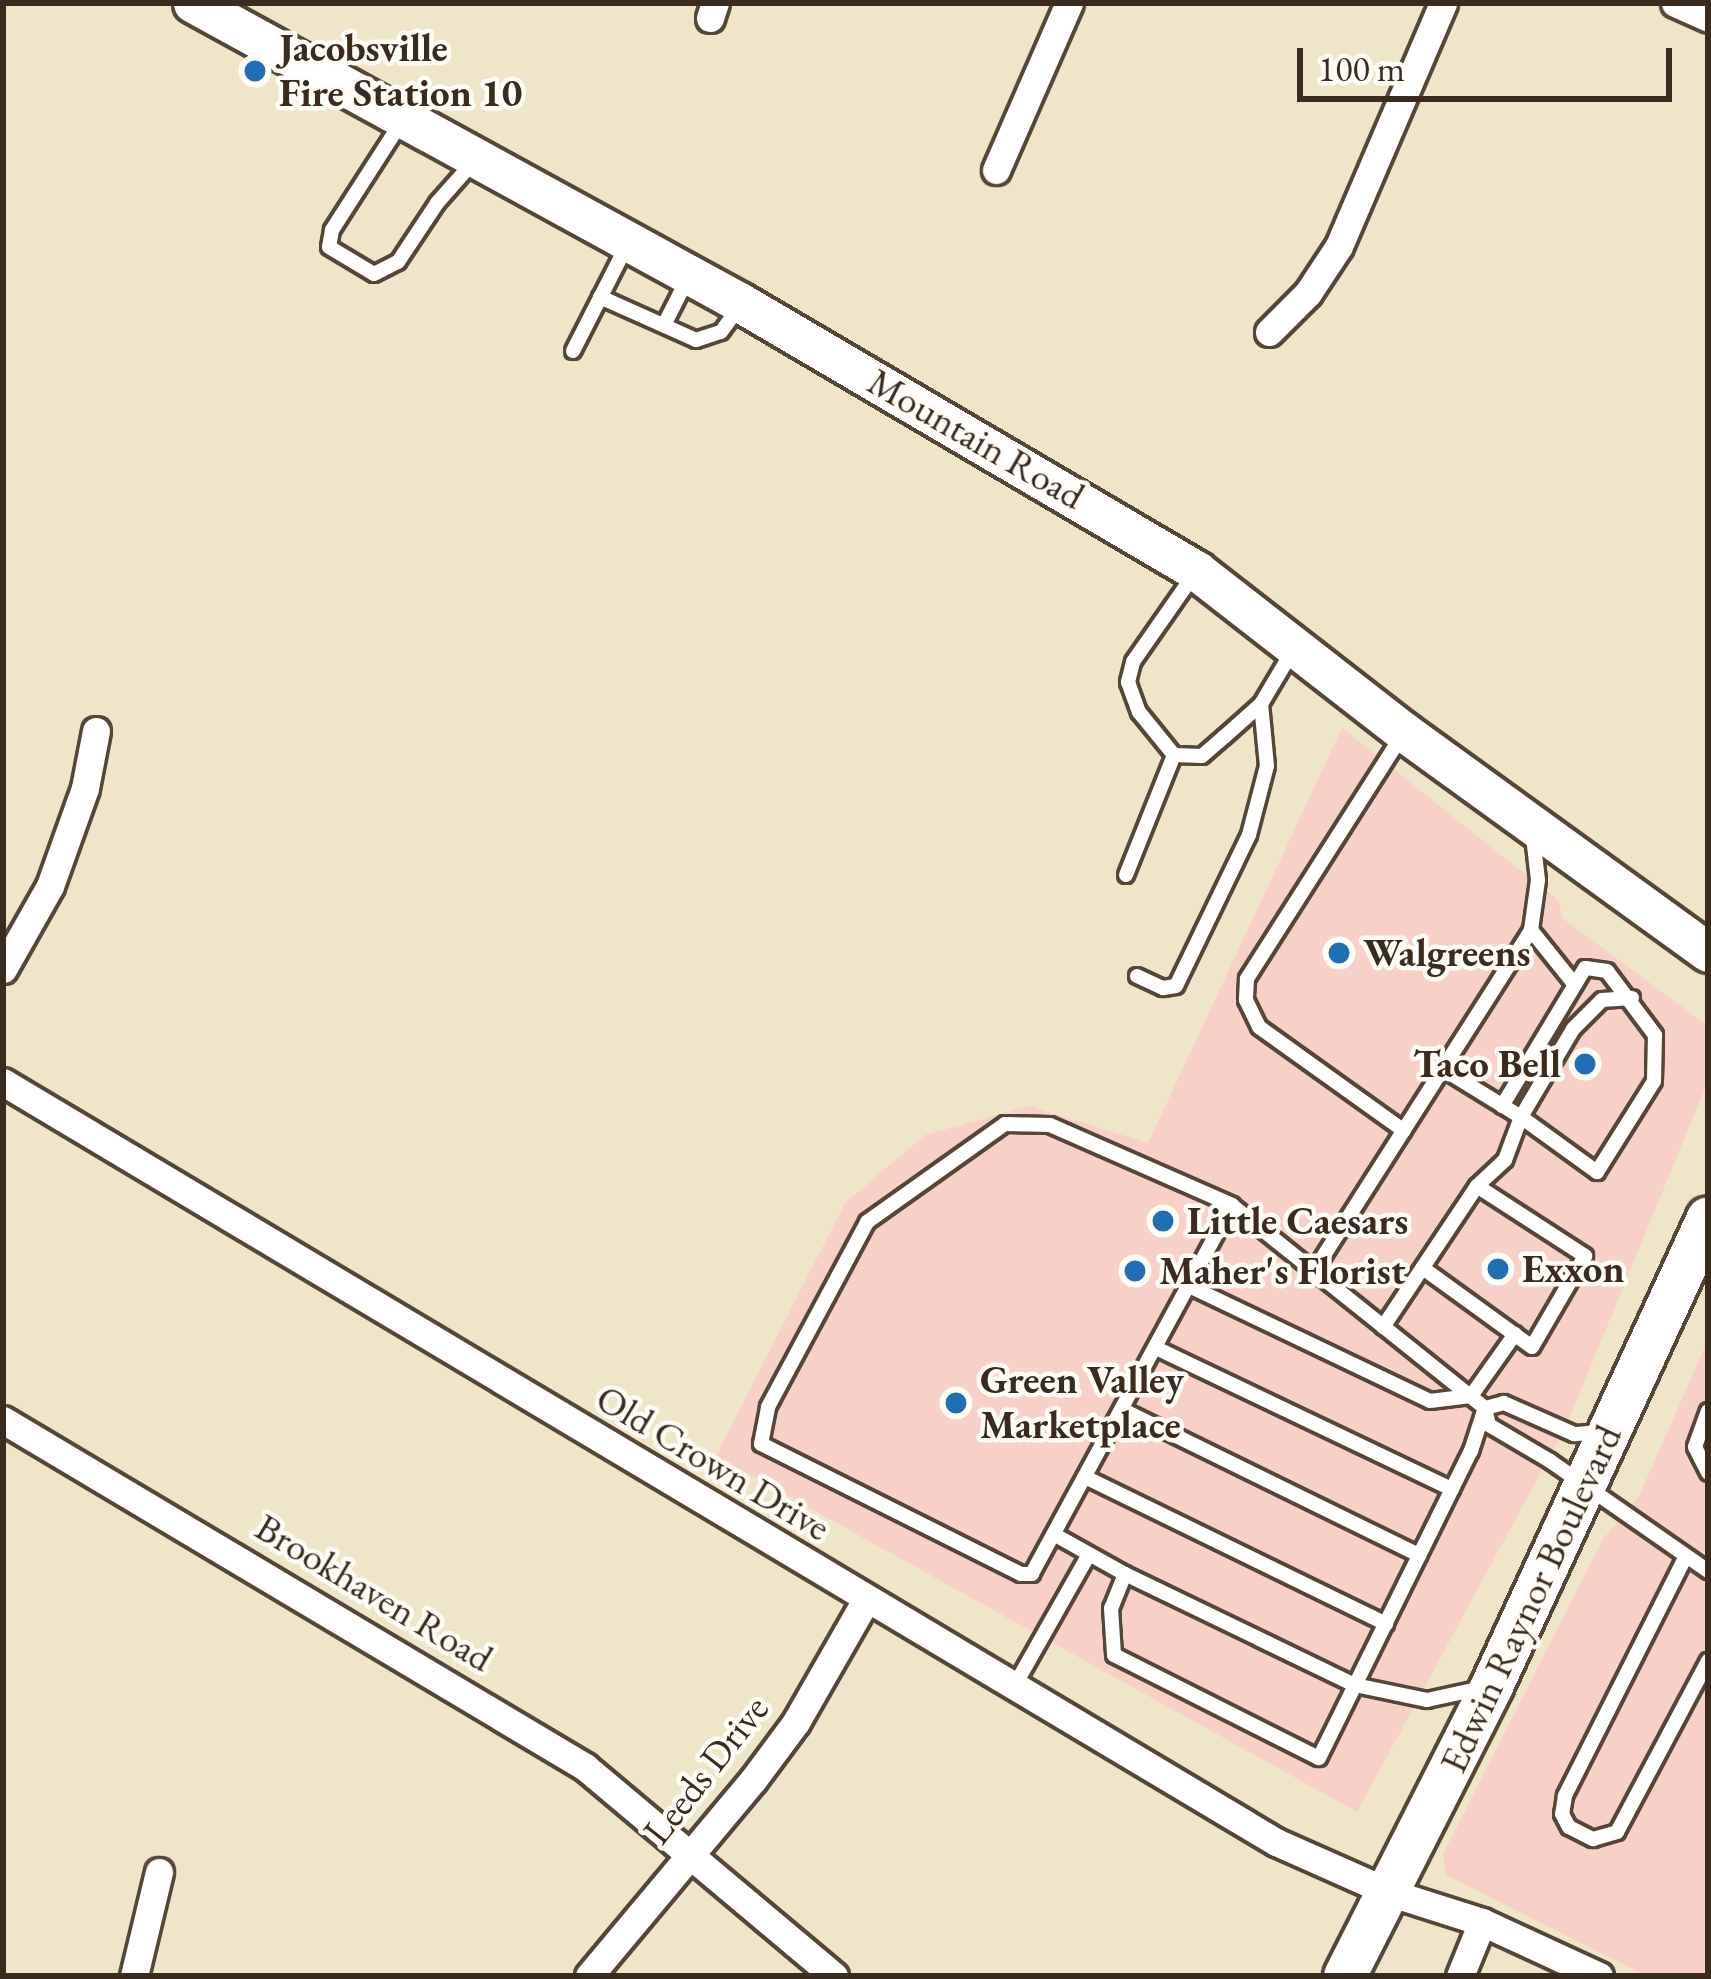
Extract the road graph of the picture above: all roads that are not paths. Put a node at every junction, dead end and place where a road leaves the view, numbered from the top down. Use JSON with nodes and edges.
{"nodes":[{"id":1,"x":194,"y":3,"type":"edge"},
{"id":2,"x":1069,"y":3,"type":"edge"},
{"id":3,"x":1443,"y":3,"type":"edge"},
{"id":4,"x":1675,"y":3,"type":"edge"},
{"id":5,"x":1708,"y":18,"type":"edge"},
{"id":6,"x":405,"y":115,"type":"junction"},
{"id":7,"x":478,"y":156,"type":"junction"},
{"id":8,"x":996,"y":170,"type":"dead end"},
{"id":9,"x":629,"y":240,"type":"junction"},
{"id":10,"x":690,"y":275,"type":"junction"},
{"id":11,"x":600,"y":297,"type":"junction"},
{"id":12,"x":741,"y":304,"type":"junction"},
{"id":13,"x":664,"y":326,"type":"junction"},
{"id":14,"x":1269,"y":332,"type":"dead end"},
{"id":15,"x":572,"y":351,"type":"dead end"},
{"id":16,"x":1196,"y":571,"type":"junction"},
{"id":17,"x":1295,"y":646,"type":"junction"},
{"id":18,"x":1261,"y":704,"type":"junction"},
{"id":19,"x":96,"y":731,"type":"dead end"},
{"id":20,"x":1404,"y":732,"type":"junction"},
{"id":21,"x":1174,"y":755,"type":"junction"},
{"id":22,"x":1532,"y":827,"type":"junction"},
{"id":23,"x":1126,"y":875,"type":"dead end"},
{"id":24,"x":1531,"y":930,"type":"junction"},
{"id":25,"x":1708,"y":952,"type":"edge"},
{"id":26,"x":3,"y":969,"type":"edge"},
{"id":27,"x":1137,"y":976,"type":"dead end"},
{"id":28,"x":1575,"y":986,"type":"junction"},
{"id":29,"x":1631,"y":998,"type":"junction"},
{"id":30,"x":1443,"y":1069,"type":"junction"},
{"id":31,"x":3,"y":1082,"type":"edge"},
{"id":32,"x":1502,"y":1106,"type":"junction"},
{"id":33,"x":1521,"y":1117,"type":"junction"},
{"id":34,"x":1404,"y":1131,"type":"junction"},
{"id":35,"x":1478,"y":1186,"type":"junction"},
{"id":36,"x":1232,"y":1205,"type":"junction"},
{"id":37,"x":1708,"y":1218,"type":"edge"},
{"id":38,"x":1423,"y":1268,"type":"junction"},
{"id":39,"x":1314,"y":1271,"type":"junction"},
{"id":40,"x":1189,"y":1286,"type":"junction"},
{"id":41,"x":1383,"y":1327,"type":"junction"},
{"id":42,"x":1515,"y":1334,"type":"junction"},
{"id":43,"x":1156,"y":1348,"type":"junction"},
{"id":44,"x":1471,"y":1396,"type":"junction"},
{"id":45,"x":1485,"y":1408,"type":"junction"},
{"id":46,"x":1123,"y":1411,"type":"junction"},
{"id":47,"x":1708,"y":1412,"type":"edge"},
{"id":48,"x":3,"y":1420,"type":"edge"},
{"id":49,"x":1610,"y":1430,"type":"junction"},
{"id":50,"x":1708,"y":1473,"type":"edge"},
{"id":51,"x":1087,"y":1478,"type":"junction"},
{"id":52,"x":1452,"y":1489,"type":"junction"},
{"id":53,"x":1584,"y":1489,"type":"junction"},
{"id":54,"x":1057,"y":1536,"type":"junction"},
{"id":55,"x":1089,"y":1554,"type":"junction"},
{"id":56,"x":1419,"y":1555,"type":"junction"},
{"id":57,"x":1685,"y":1558,"type":"junction"},
{"id":58,"x":1708,"y":1571,"type":"edge"},
{"id":59,"x":1125,"y":1574,"type":"junction"},
{"id":60,"x":866,"y":1600,"type":"junction"},
{"id":61,"x":1386,"y":1624,"type":"junction"},
{"id":62,"x":1708,"y":1661,"type":"edge"},
{"id":63,"x":1015,"y":1684,"type":"junction"},
{"id":64,"x":1355,"y":1685,"type":"junction"},
{"id":65,"x":1492,"y":1686,"type":"junction"},
{"id":66,"x":691,"y":1856,"type":"junction"},
{"id":67,"x":159,"y":1872,"type":"dead end"},
{"id":68,"x":1391,"y":1893,"type":"junction"},
{"id":69,"x":1482,"y":1922,"type":"junction"},
{"id":70,"x":134,"y":1976,"type":"edge"},
{"id":71,"x":589,"y":1976,"type":"edge"},
{"id":72,"x":834,"y":1976,"type":"edge"},
{"id":73,"x":1345,"y":1976,"type":"edge"},
{"id":74,"x":1460,"y":1976,"type":"edge"},
{"id":75,"x":1598,"y":1976,"type":"edge"}],
"edges":[{"from":1,"to":6,"type":"main road","name":"Mountain Road"},
{"from":2,"to":8,"type":"street"},
{"from":3,"to":14,"type":"street"},
{"from":4,"to":5,"type":"street"},
{"from":6,"to":7,"type":"main road","name":"Mountain Road"},
{"from":6,"to":7,"type":"lane"},
{"from":7,"to":9,"type":"main road","name":"Mountain Road"},
{"from":9,"to":10,"type":"main road","name":"Mountain Road"},
{"from":9,"to":11,"type":"lane"},
{"from":10,"to":12,"type":"main road","name":"Mountain Road"},
{"from":10,"to":13,"type":"lane"},
{"from":11,"to":13,"type":"lane"},
{"from":11,"to":15,"type":"lane"},
{"from":12,"to":13,"type":"lane"},
{"from":12,"to":16,"type":"main road","name":"Mountain Road"},
{"from":16,"to":17,"type":"main road","name":"Mountain Road"},
{"from":16,"to":21,"type":"lane"},
{"from":17,"to":18,"type":"lane"},
{"from":17,"to":20,"type":"main road","name":"Mountain Road"},
{"from":18,"to":21,"type":"lane"},
{"from":18,"to":27,"type":"lane"},
{"from":19,"to":26,"type":"street"},
{"from":20,"to":22,"type":"main road","name":"Mountain Road"},
{"from":20,"to":34,"type":"lane"},
{"from":21,"to":23,"type":"lane"},
{"from":22,"to":24,"type":"lane"},
{"from":22,"to":25,"type":"main road","name":"Mountain Road"},
{"from":24,"to":28,"type":"lane"},
{"from":24,"to":30,"type":"lane"},
{"from":28,"to":29,"type":"lane"},
{"from":28,"to":32,"type":"lane"},
{"from":29,"to":33,"type":"lane"},
{"from":29,"to":33,"type":"lane"},
{"from":30,"to":32,"type":"lane"},
{"from":30,"to":34,"type":"lane"},
{"from":31,"to":60,"type":"street","name":"Old Crown Drive"},
{"from":32,"to":33,"type":"lane"},
{"from":33,"to":35,"type":"lane"},
{"from":34,"to":39,"type":"lane"},
{"from":35,"to":38,"type":"lane"},
{"from":35,"to":42,"type":"lane"},
{"from":36,"to":39,"type":"lane"},
{"from":36,"to":40,"type":"lane"},
{"from":36,"to":54,"type":"lane"},
{"from":37,"to":49,"type":"main road","name":"Edwin Raynor Boulevard"},
{"from":38,"to":41,"type":"lane"},
{"from":38,"to":42,"type":"lane"},
{"from":39,"to":41,"type":"lane"},
{"from":40,"to":43,"type":"lane"},
{"from":40,"to":44,"type":"lane"},
{"from":41,"to":44,"type":"lane"},
{"from":42,"to":44,"type":"lane"},
{"from":43,"to":46,"type":"lane"},
{"from":43,"to":52,"type":"lane"},
{"from":44,"to":45,"type":"lane"},
{"from":45,"to":49,"type":"lane"},
{"from":45,"to":52,"type":"lane"},
{"from":45,"to":53,"type":"lane"},
{"from":46,"to":51,"type":"lane"},
{"from":46,"to":56,"type":"lane"},
{"from":47,"to":50,"type":"lane"},
{"from":48,"to":66,"type":"street","name":"Brookhaven Road"},
{"from":49,"to":53,"type":"main road","name":"Edwin Raynor Boulevard"},
{"from":51,"to":54,"type":"lane"},
{"from":51,"to":61,"type":"lane"},
{"from":52,"to":56,"type":"lane"},
{"from":53,"to":57,"type":"lane"},
{"from":53,"to":65,"type":"main road","name":"Edwin Raynor Boulevard"},
{"from":54,"to":55,"type":"lane"},
{"from":55,"to":59,"type":"lane"},
{"from":55,"to":63,"type":"lane"},
{"from":56,"to":61,"type":"lane"},
{"from":57,"to":58,"type":"lane"},
{"from":57,"to":62,"type":"lane"},
{"from":59,"to":64,"type":"lane"},
{"from":59,"to":64,"type":"lane"},
{"from":60,"to":63,"type":"street","name":"Old Crown Drive"},
{"from":60,"to":66,"type":"street","name":"Leeds Drive"},
{"from":61,"to":64,"type":"lane"},
{"from":63,"to":68,"type":"street","name":"Old Crown Drive"},
{"from":64,"to":65,"type":"lane"},
{"from":65,"to":68,"type":"main road","name":"Edwin Raynor Boulevard"},
{"from":66,"to":71,"type":"street","name":"Leeds Drive"},
{"from":66,"to":72,"type":"street","name":"Brookhaven Road"},
{"from":67,"to":70,"type":"street"},
{"from":68,"to":69,"type":"street","name":"Old Crown Drive"},
{"from":68,"to":73,"type":"main road","name":"Edwin Raynor Boulevard"},
{"from":69,"to":74,"type":"street"},
{"from":69,"to":75,"type":"street","name":"Old Crown Drive"}]}
